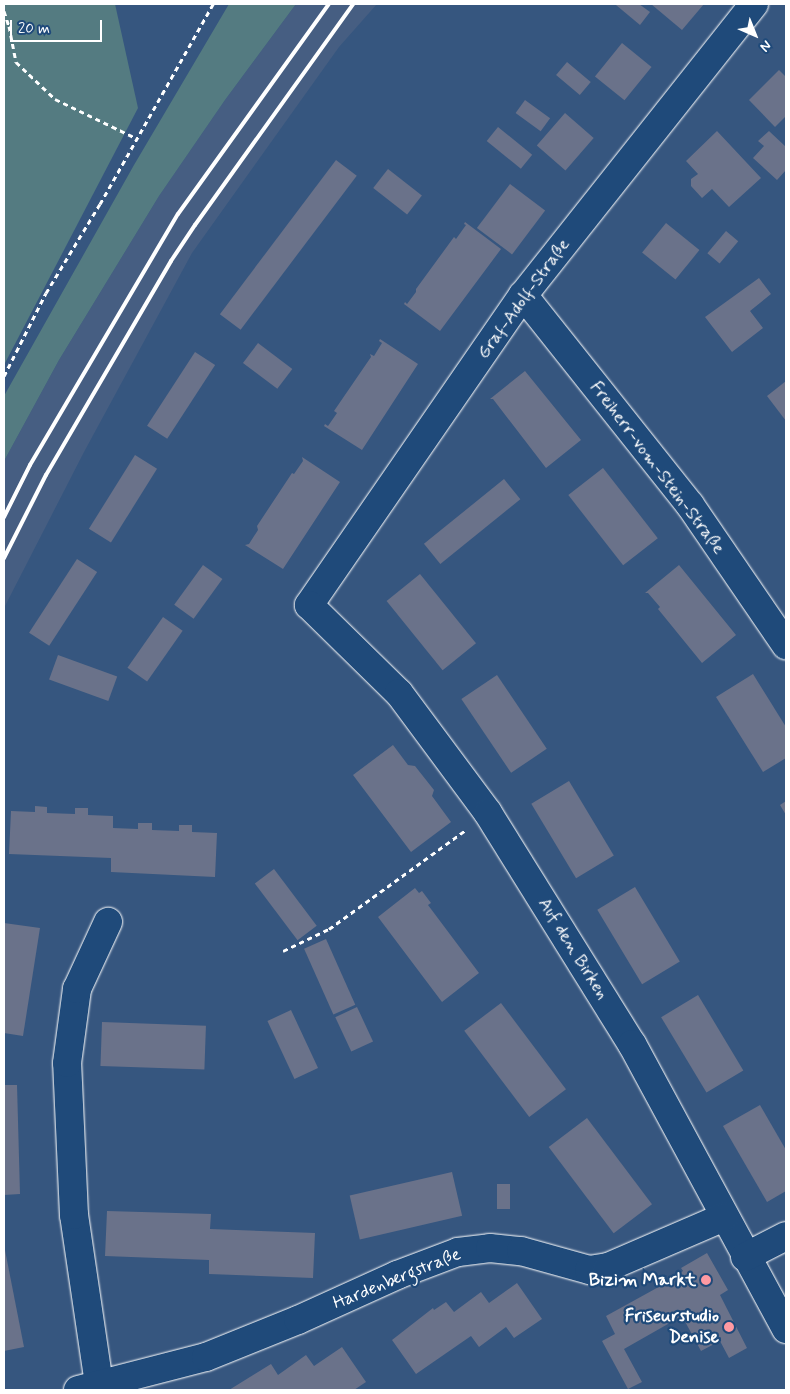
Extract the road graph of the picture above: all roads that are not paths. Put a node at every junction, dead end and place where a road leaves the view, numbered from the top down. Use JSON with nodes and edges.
{"nodes":[{"id":1,"x":754,"y":4,"type":"edge"},
{"id":2,"x":523,"y":295,"type":"junction"},
{"id":3,"x":309,"y":605,"type":"joint"},
{"id":4,"x":786,"y":645,"type":"edge"},
{"id":5,"x":108,"y":922,"type":"dead end"},
{"id":6,"x":724,"y":1217,"type":"junction"},
{"id":7,"x":786,"y":1236,"type":"edge"},
{"id":8,"x":746,"y":1257,"type":"junction"},
{"id":9,"x":786,"y":1329,"type":"edge"},
{"id":10,"x":89,"y":1387,"type":"edge"}],
"edges":[{"from":1,"to":2,"type":"street","name":"Graf-Adolf-Straße"},
{"from":2,"to":3,"type":"street","name":"Graf-Adolf-Straße"},
{"from":2,"to":4,"type":"street","name":"Freiherr-vom-Stein-Straße"},
{"from":3,"to":6,"type":"street","name":"Auf den Birken"},
{"from":5,"to":10,"type":"street","name":"Hardenbergstraße"},
{"from":6,"to":8,"type":"street","name":"Auf den Birken"},
{"from":6,"to":10,"type":"street","name":"Hardenbergstraße"},
{"from":7,"to":8,"type":"street"},
{"from":8,"to":9,"type":"street","name":"Auf den Birken"}]}
